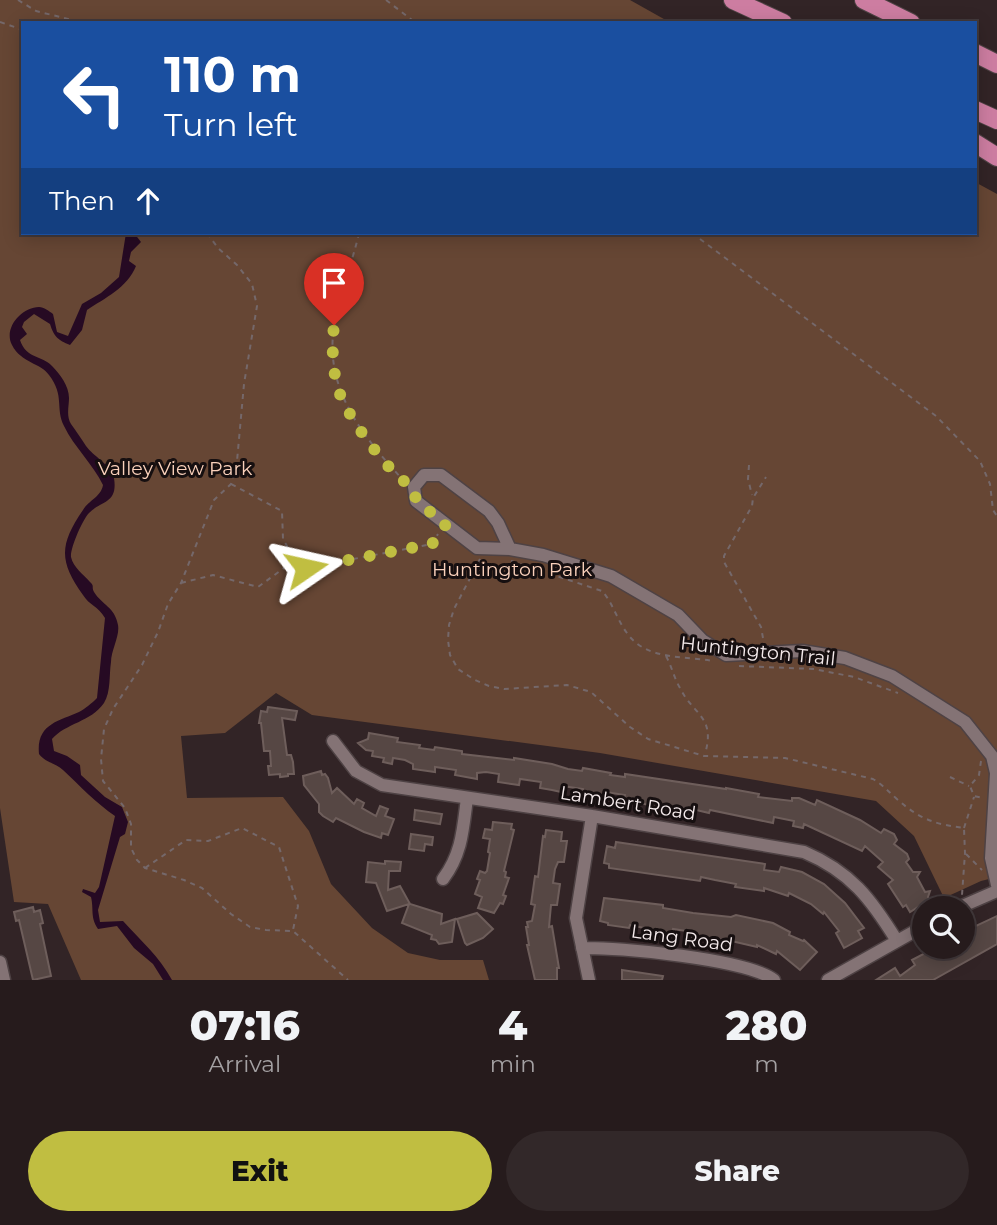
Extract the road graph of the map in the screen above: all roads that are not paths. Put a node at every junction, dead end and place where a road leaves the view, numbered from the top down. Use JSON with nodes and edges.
{"nodes":[{"id":1,"x":734,"y":0,"type":"edge"},
{"id":2,"x":864,"y":0,"type":"edge"},
{"id":3,"x":768,"y":21,"type":"edge"},
{"id":4,"x":779,"y":21,"type":"edge"},
{"id":5,"x":907,"y":21,"type":"edge"},
{"id":6,"x":977,"y":47,"type":"edge"},
{"id":7,"x":997,"y":52,"type":"edge"},
{"id":8,"x":977,"y":54,"type":"edge"},
{"id":9,"x":997,"y":64,"type":"edge"},
{"id":10,"x":977,"y":111,"type":"edge"},
{"id":11,"x":997,"y":120,"type":"edge"},
{"id":12,"x":977,"y":145,"type":"edge"},
{"id":13,"x":997,"y":157,"type":"edge"},
{"id":14,"x":506,"y":554,"type":"junction"},
{"id":15,"x":333,"y":741,"type":"dead end"},
{"id":16,"x":467,"y":798,"type":"junction"},
{"id":17,"x":592,"y":816,"type":"junction"},
{"id":18,"x":443,"y":879,"type":"dead end"},
{"id":19,"x":997,"y":888,"type":"edge"},
{"id":20,"x":975,"y":899,"type":"edge"},
{"id":21,"x":912,"y":933,"type":"edge"},
{"id":22,"x":897,"y":941,"type":"junction"},
{"id":23,"x":582,"y":948,"type":"junction"},
{"id":24,"x":0,"y":962,"type":"edge"},
{"id":25,"x":4,"y":980,"type":"edge"},
{"id":26,"x":589,"y":980,"type":"edge"},
{"id":27,"x":774,"y":980,"type":"edge"},
{"id":28,"x":828,"y":980,"type":"edge"}],
"edges":[{"from":1,"to":3,"type":"highway"},
{"from":1,"to":4,"type":"highway"},
{"from":2,"to":5,"type":"highway"},
{"from":6,"to":7,"type":"highway"},
{"from":8,"to":9,"type":"highway"},
{"from":10,"to":11,"type":"highway"},
{"from":12,"to":13,"type":"highway"},
{"from":14,"to":14,"type":"street"},
{"from":14,"to":19,"type":"street"},
{"from":15,"to":16,"type":"street","name":"Lambert Road"},
{"from":16,"to":17,"type":"street","name":"Lambert Road"},
{"from":16,"to":18,"type":"street"},
{"from":17,"to":22,"type":"street","name":"Lambert Road"},
{"from":17,"to":23,"type":"street"},
{"from":19,"to":20,"type":"street"},
{"from":21,"to":22,"type":"street"},
{"from":22,"to":28,"type":"street"},
{"from":23,"to":26,"type":"street"},
{"from":23,"to":27,"type":"street","name":"Lang Road"},
{"from":24,"to":25,"type":"street"}]}
